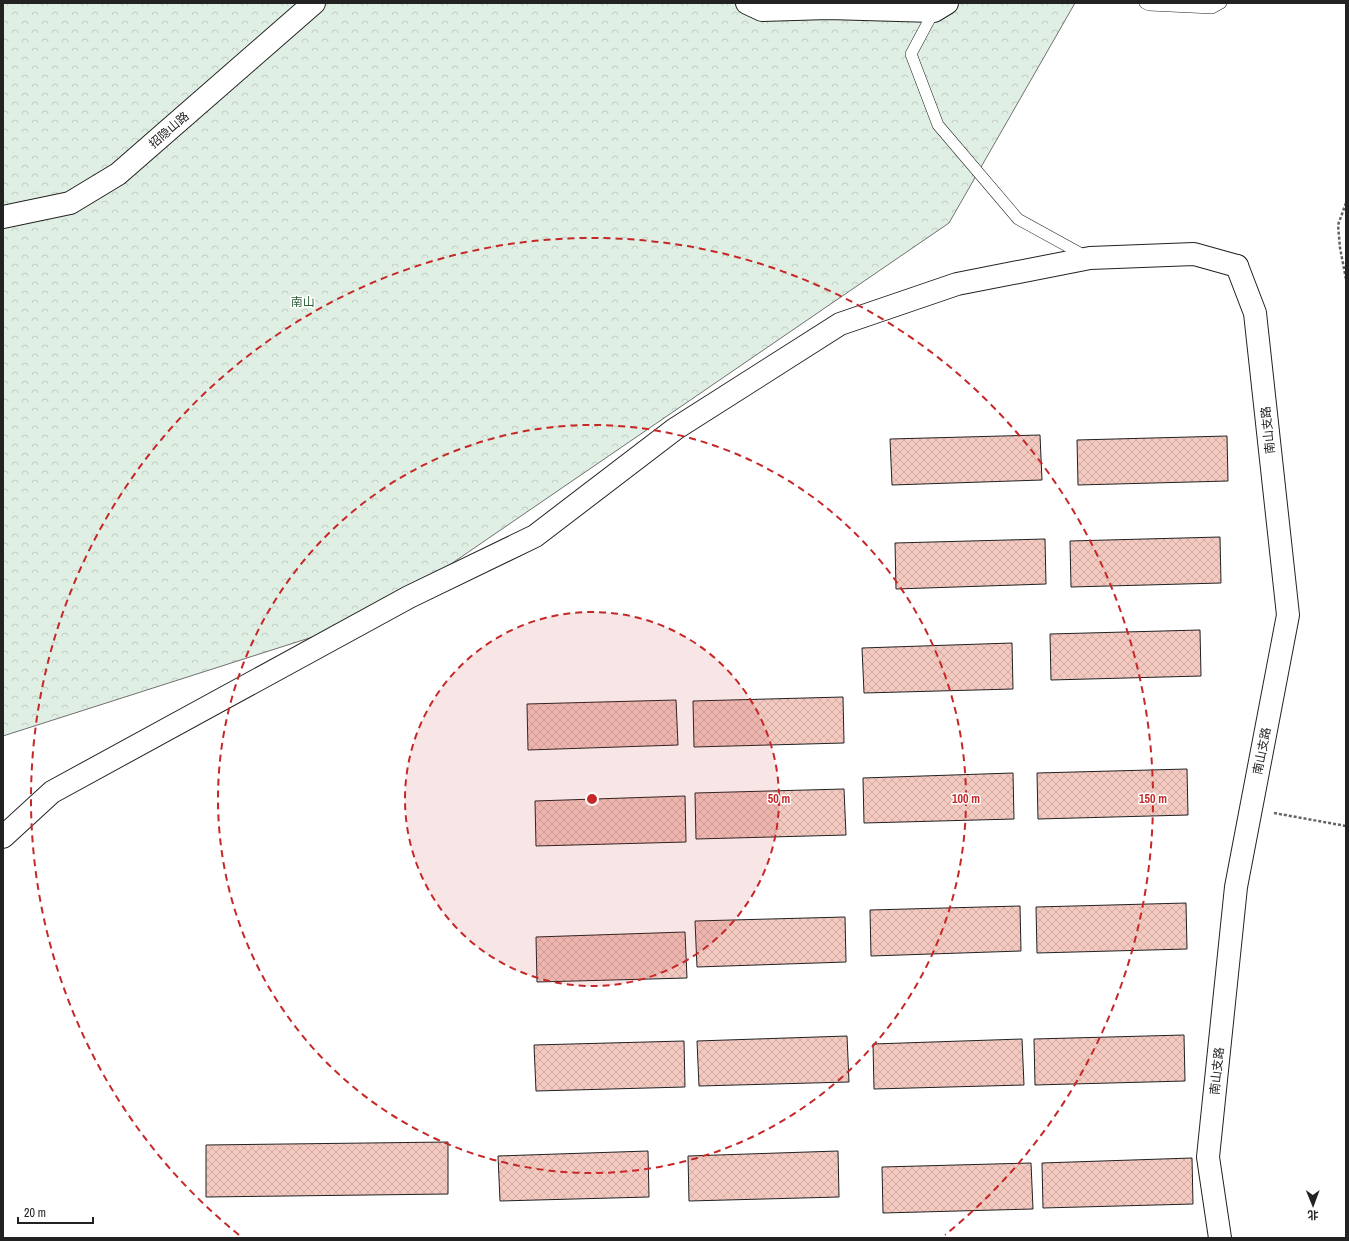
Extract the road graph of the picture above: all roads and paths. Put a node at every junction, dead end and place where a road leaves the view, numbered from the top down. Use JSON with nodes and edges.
{"nodes":[{"id":1,"x":314,"y":3,"type":"edge"},
{"id":2,"x":747,"y":3,"type":"edge"},
{"id":3,"x":1145,"y":3,"type":"edge"},
{"id":4,"x":1221,"y":3,"type":"edge"},
{"id":5,"x":940,"y":7,"type":"edge"},
{"id":6,"x":1346,"y":204,"type":"edge"},
{"id":7,"x":3,"y":218,"type":"edge"},
{"id":8,"x":1090,"y":258,"type":"junction"},
{"id":9,"x":1346,"y":279,"type":"edge"},
{"id":10,"x":1251,"y":809,"type":"junction"},
{"id":11,"x":1346,"y":826,"type":"edge"},
{"id":12,"x":3,"y":837,"type":"edge"},
{"id":13,"x":1220,"y":1238,"type":"edge"}],
"edges":[{"from":1,"to":7,"type":"street","name":"招隐山路"},
{"from":2,"to":5,"type":"street"},
{"from":3,"to":4,"type":"lane"},
{"from":5,"to":8,"type":"lane"},
{"from":6,"to":9,"type":"path"},
{"from":8,"to":10,"type":"street","name":"南山支路"},
{"from":8,"to":12,"type":"street"},
{"from":10,"to":11,"type":"path"},
{"from":10,"to":13,"type":"street","name":"南山支路"}]}
